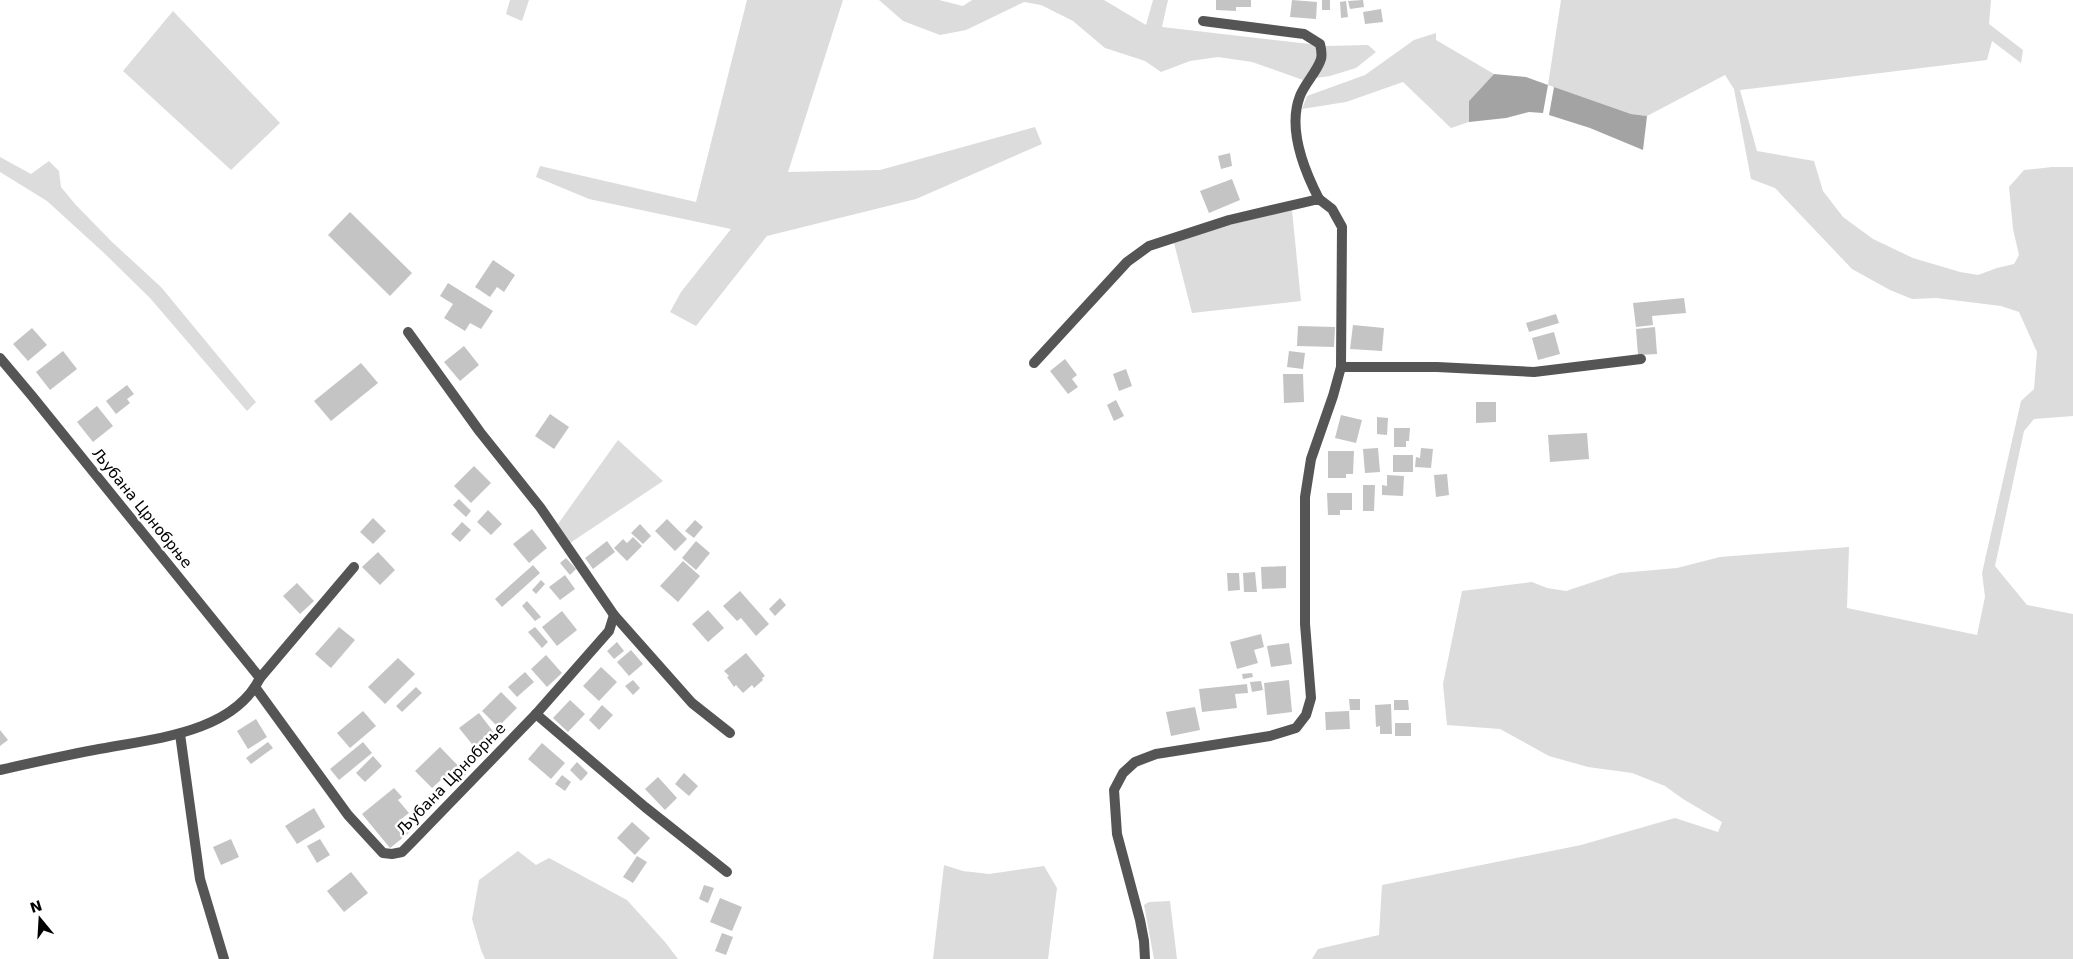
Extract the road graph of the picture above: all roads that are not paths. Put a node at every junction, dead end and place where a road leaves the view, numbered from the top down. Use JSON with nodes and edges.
{"nodes":[{"id":1,"x":1203,"y":21,"type":"dead end"},
{"id":2,"x":1319,"y":199,"type":"junction"},
{"id":3,"x":408,"y":332,"type":"dead end"},
{"id":4,"x":0,"y":358,"type":"edge"},
{"id":5,"x":1641,"y":359,"type":"dead end"},
{"id":6,"x":1034,"y":363,"type":"dead end"},
{"id":7,"x":1341,"y":367,"type":"junction"},
{"id":8,"x":354,"y":567,"type":"dead end"},
{"id":9,"x":614,"y":615,"type":"junction"},
{"id":10,"x":258,"y":682,"type":"junction"},
{"id":11,"x":536,"y":714,"type":"junction"},
{"id":12,"x":730,"y":733,"type":"dead end"},
{"id":13,"x":180,"y":734,"type":"junction"},
{"id":14,"x":0,"y":770,"type":"edge"},
{"id":15,"x":727,"y":872,"type":"dead end"},
{"id":16,"x":224,"y":959,"type":"edge"},
{"id":17,"x":1145,"y":959,"type":"edge"}],
"edges":[{"from":1,"to":2,"type":"street"},
{"from":2,"to":6,"type":"street"},
{"from":2,"to":7,"type":"street"},
{"from":3,"to":9,"type":"street"},
{"from":4,"to":10,"type":"street","name":"Љубана Црнобрње"},
{"from":5,"to":7,"type":"street"},
{"from":7,"to":17,"type":"street"},
{"from":8,"to":10,"type":"street"},
{"from":9,"to":11,"type":"street","name":"Љубана Црнобрње"},
{"from":9,"to":12,"type":"street"},
{"from":10,"to":11,"type":"street","name":"Љубана Црнобрње"},
{"from":10,"to":13,"type":"street"},
{"from":11,"to":15,"type":"street"},
{"from":13,"to":14,"type":"street"},
{"from":13,"to":16,"type":"street"}]}
